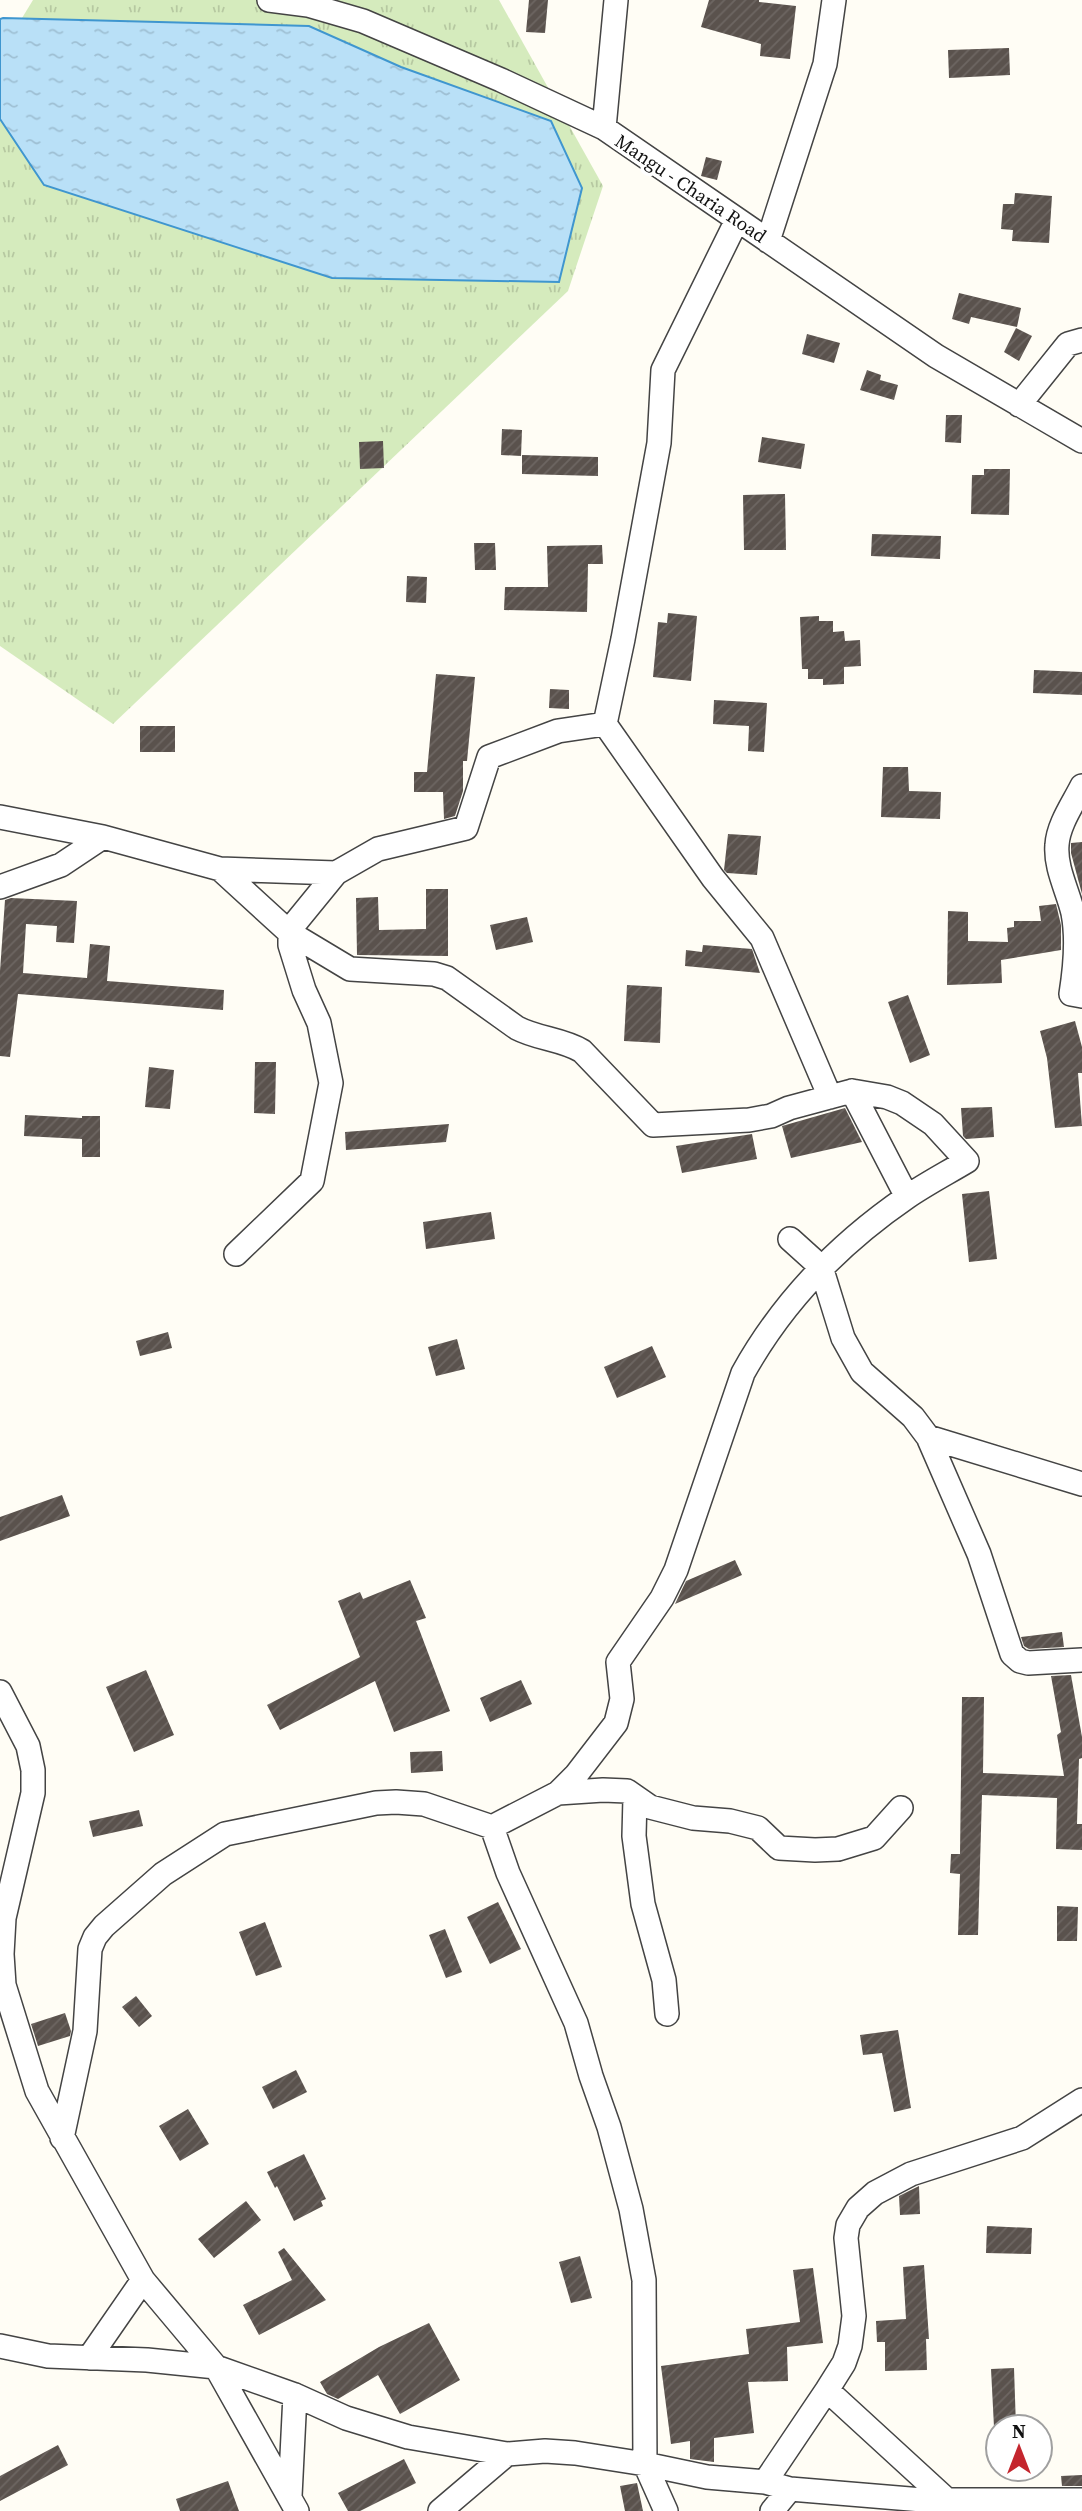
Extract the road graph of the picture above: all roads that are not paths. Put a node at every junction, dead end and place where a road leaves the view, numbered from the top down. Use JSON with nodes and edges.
{"nodes":[{"id":1,"x":269,"y":0,"type":"edge"},
{"id":2,"x":616,"y":0,"type":"edge"},
{"id":3,"x":834,"y":0,"type":"edge"},
{"id":4,"x":604,"y":128,"type":"junction"},
{"id":5,"x":737,"y":220,"type":"junction"},
{"id":6,"x":768,"y":241,"type":"junction"},
{"id":7,"x":1082,"y":340,"type":"edge"},
{"id":8,"x":1019,"y":405,"type":"junction"},
{"id":9,"x":1082,"y":441,"type":"edge"},
{"id":10,"x":604,"y":724,"type":"junction"},
{"id":11,"x":1082,"y":786,"type":"edge"},
{"id":12,"x":0,"y":817,"type":"edge"},
{"id":13,"x":103,"y":837,"type":"junction"},
{"id":14,"x":220,"y":869,"type":"junction"},
{"id":15,"x":336,"y":873,"type":"junction"},
{"id":16,"x":0,"y":887,"type":"edge"},
{"id":17,"x":290,"y":933,"type":"junction"},
{"id":18,"x":1082,"y":996,"type":"edge"},
{"id":19,"x":841,"y":1094,"type":"junction"},
{"id":20,"x":907,"y":1196,"type":"junction"},
{"id":21,"x":790,"y":1240,"type":"dead end"},
{"id":22,"x":236,"y":1254,"type":"dead end"},
{"id":23,"x":821,"y":1268,"type":"junction"},
{"id":24,"x":928,"y":1437,"type":"junction"},
{"id":25,"x":1082,"y":1484,"type":"edge"},
{"id":26,"x":1082,"y":1660,"type":"edge"},
{"id":27,"x":0,"y":1692,"type":"edge"},
{"id":28,"x":558,"y":1793,"type":"junction"},
{"id":29,"x":635,"y":1797,"type":"junction"},
{"id":30,"x":901,"y":1808,"type":"dead end"},
{"id":31,"x":492,"y":1827,"type":"junction"},
{"id":32,"x":667,"y":2014,"type":"dead end"},
{"id":33,"x":1082,"y":2100,"type":"edge"},
{"id":34,"x":62,"y":2138,"type":"junction"},
{"id":35,"x":144,"y":2280,"type":"junction"},
{"id":36,"x":0,"y":2346,"type":"edge"},
{"id":37,"x":89,"y":2358,"type":"junction"},
{"id":38,"x":216,"y":2367,"type":"junction"},
{"id":39,"x":827,"y":2390,"type":"junction"},
{"id":40,"x":295,"y":2395,"type":"junction"},
{"id":41,"x":507,"y":2454,"type":"junction"},
{"id":42,"x":645,"y":2464,"type":"junction"},
{"id":43,"x":765,"y":2482,"type":"junction"},
{"id":44,"x":790,"y":2489,"type":"junction"},
{"id":45,"x":947,"y":2500,"type":"junction"},
{"id":46,"x":1082,"y":2500,"type":"edge"},
{"id":47,"x":293,"y":2503,"type":"edge"},
{"id":48,"x":1055,"y":2506,"type":"edge"},
{"id":49,"x":440,"y":2511,"type":"edge"},
{"id":50,"x":666,"y":2511,"type":"edge"},
{"id":51,"x":772,"y":2511,"type":"edge"}],
"edges":[{"from":1,"to":4,"type":"street","name":"Mangu - Charia Road"},
{"from":2,"to":4,"type":"street"},
{"from":3,"to":6,"type":"street"},
{"from":4,"to":5,"type":"street","name":"Mangu - Charia Road"},
{"from":5,"to":6,"type":"street","name":"Mangu - Charia Road"},
{"from":5,"to":10,"type":"street"},
{"from":6,"to":8,"type":"street","name":"Mangu - Charia Road"},
{"from":7,"to":8,"type":"street"},
{"from":8,"to":9,"type":"street","name":"Mangu - Charia Road"},
{"from":10,"to":15,"type":"street"},
{"from":10,"to":19,"type":"street"},
{"from":11,"to":18,"type":"street"},
{"from":12,"to":13,"type":"street"},
{"from":13,"to":14,"type":"street"},
{"from":13,"to":16,"type":"street"},
{"from":14,"to":15,"type":"street"},
{"from":14,"to":17,"type":"street"},
{"from":15,"to":17,"type":"street"},
{"from":17,"to":19,"type":"street"},
{"from":17,"to":22,"type":"street"},
{"from":19,"to":20,"type":"street"},
{"from":19,"to":20,"type":"street"},
{"from":20,"to":23,"type":"street"},
{"from":21,"to":23,"type":"street"},
{"from":23,"to":24,"type":"street"},
{"from":23,"to":28,"type":"street"},
{"from":24,"to":25,"type":"street"},
{"from":24,"to":26,"type":"street"},
{"from":27,"to":34,"type":"street"},
{"from":28,"to":29,"type":"street"},
{"from":28,"to":31,"type":"street"},
{"from":29,"to":30,"type":"street"},
{"from":29,"to":32,"type":"street"},
{"from":31,"to":34,"type":"street"},
{"from":31,"to":42,"type":"street"},
{"from":33,"to":39,"type":"street"},
{"from":34,"to":35,"type":"street"},
{"from":35,"to":37,"type":"street"},
{"from":35,"to":38,"type":"street"},
{"from":36,"to":37,"type":"street"},
{"from":37,"to":38,"type":"street"},
{"from":38,"to":40,"type":"street"},
{"from":38,"to":47,"type":"street"},
{"from":39,"to":43,"type":"street"},
{"from":39,"to":45,"type":"street"},
{"from":40,"to":41,"type":"street"},
{"from":40,"to":47,"type":"street"},
{"from":41,"to":42,"type":"street"},
{"from":41,"to":49,"type":"street"},
{"from":42,"to":43,"type":"street"},
{"from":42,"to":50,"type":"street"},
{"from":43,"to":44,"type":"street"},
{"from":44,"to":45,"type":"street"},
{"from":44,"to":51,"type":"street"},
{"from":45,"to":48,"type":"street"},
{"from":46,"to":48,"type":"street"}]}
